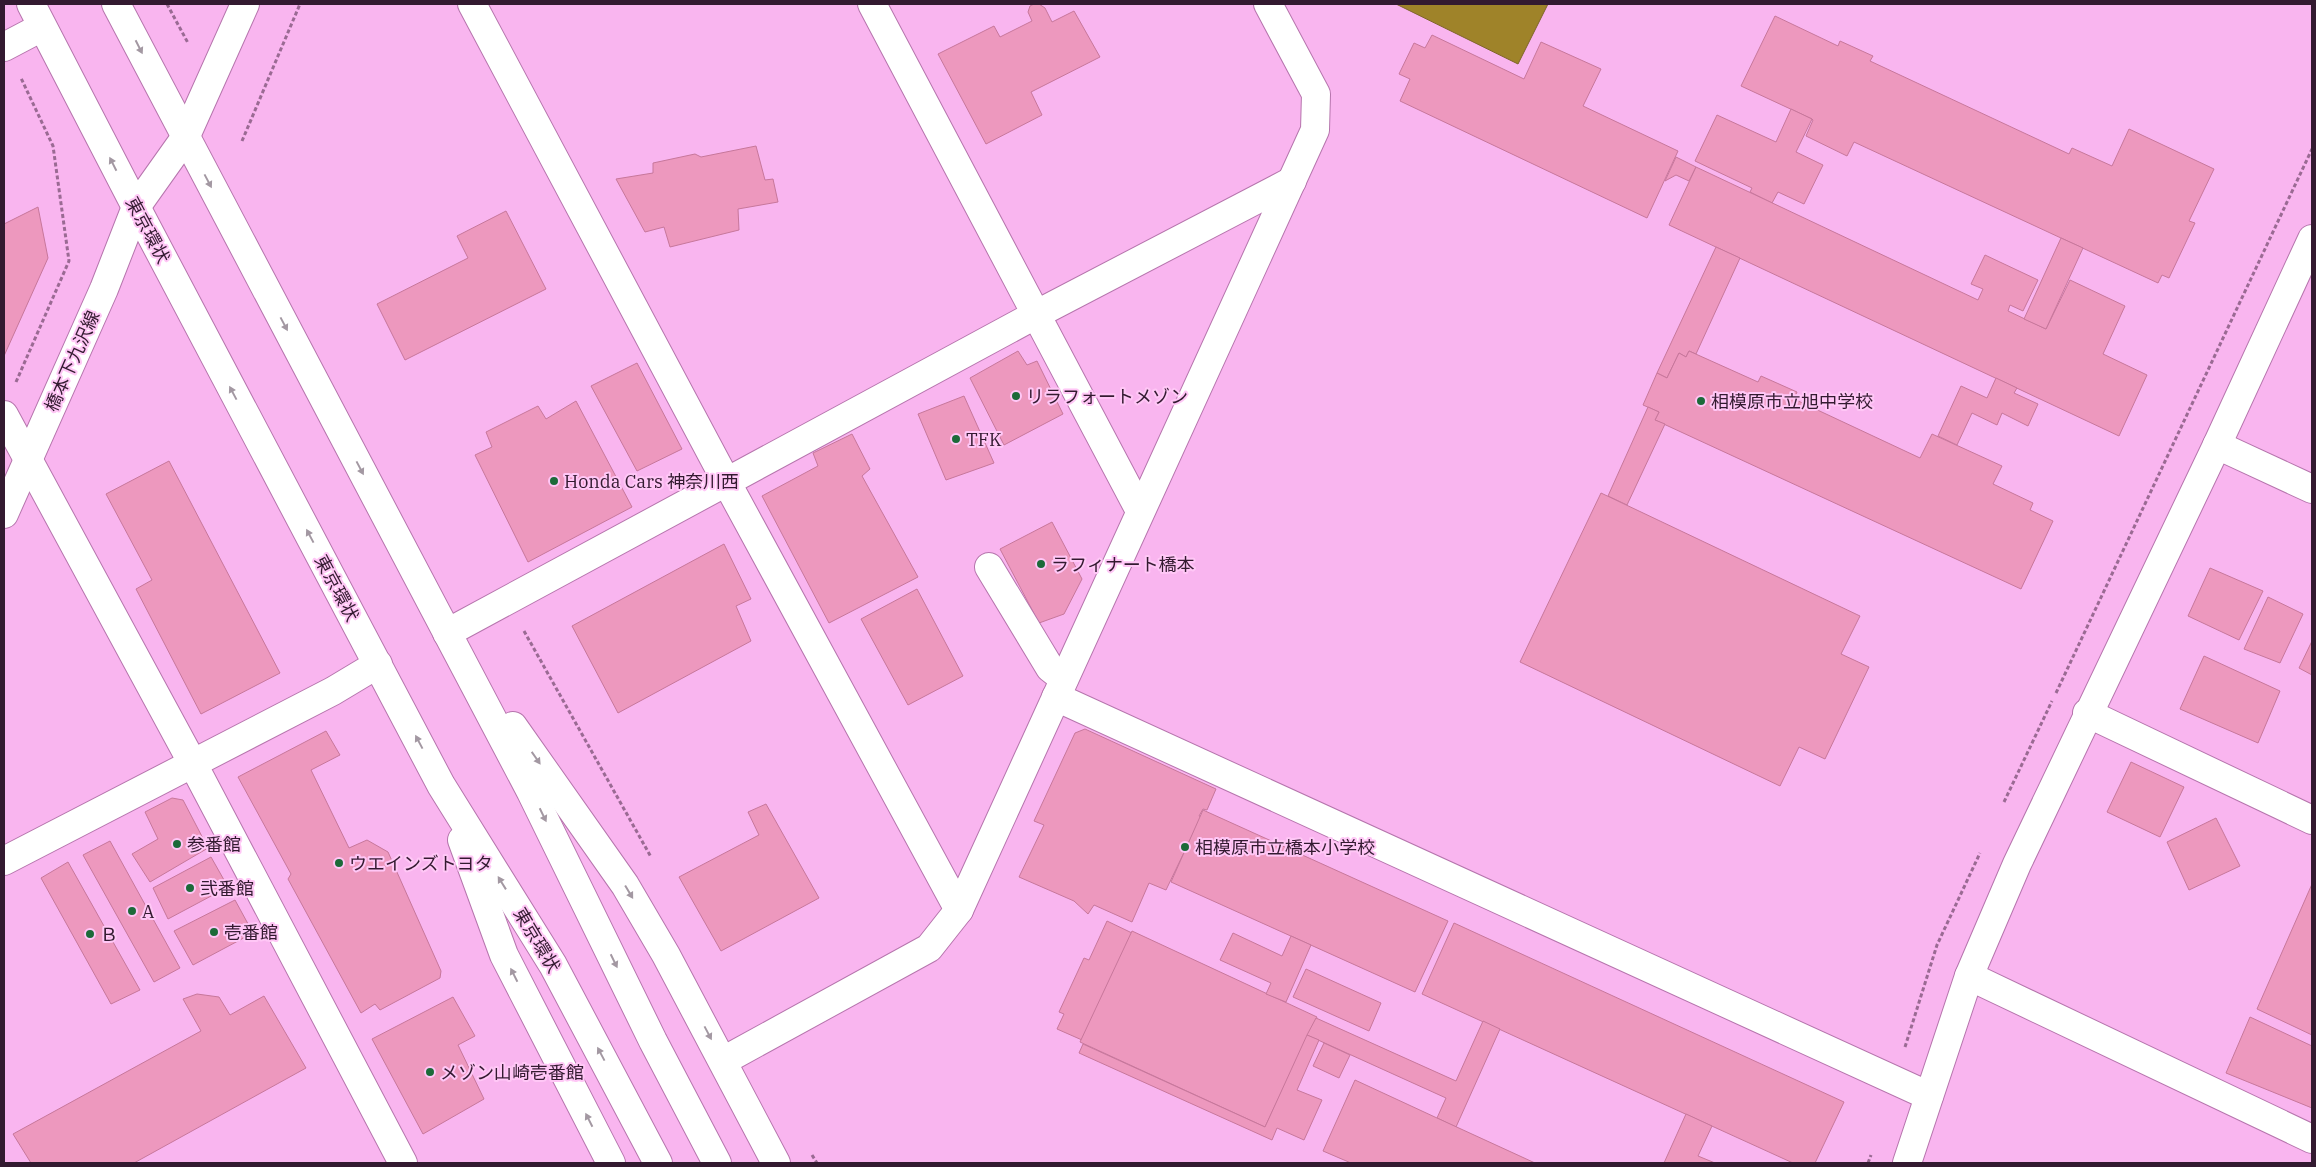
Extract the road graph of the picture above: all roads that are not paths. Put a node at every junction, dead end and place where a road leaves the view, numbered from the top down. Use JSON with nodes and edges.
{"nodes":[{"id":1,"x":116,"y":4,"type":"edge"},
{"id":2,"x":245,"y":4,"type":"edge"},
{"id":3,"x":472,"y":4,"type":"edge"},
{"id":4,"x":872,"y":4,"type":"edge"},
{"id":5,"x":1268,"y":4,"type":"edge"},
{"id":6,"x":37,"y":15,"type":"edge"},
{"id":7,"x":5,"y":47,"type":"edge"},
{"id":8,"x":185,"y":138,"type":"junction"},
{"id":9,"x":1292,"y":182,"type":"junction"},
{"id":10,"x":136,"y":207,"type":"junction"},
{"id":11,"x":2312,"y":239,"type":"edge"},
{"id":12,"x":1037,"y":314,"type":"junction"},
{"id":13,"x":4,"y":415,"type":"edge"},
{"id":14,"x":2217,"y":445,"type":"junction"},
{"id":15,"x":16,"y":457,"type":"edge"},
{"id":16,"x":726,"y":481,"type":"junction"},
{"id":17,"x":2312,"y":489,"type":"edge"},
{"id":18,"x":1140,"y":511,"type":"junction"},
{"id":19,"x":4,"y":514,"type":"edge"},
{"id":20,"x":989,"y":567,"type":"dead end"},
{"id":21,"x":447,"y":632,"type":"junction"},
{"id":22,"x":378,"y":664,"type":"junction"},
{"id":23,"x":1060,"y":688,"type":"junction"},
{"id":24,"x":2087,"y":713,"type":"junction"},
{"id":25,"x":193,"y":764,"type":"junction"},
{"id":26,"x":441,"y":785,"type":"junction"},
{"id":27,"x":2312,"y":820,"type":"edge"},
{"id":28,"x":4,"y":861,"type":"edge"},
{"id":29,"x":959,"y":910,"type":"junction"},
{"id":30,"x":1969,"y":976,"type":"junction"},
{"id":31,"x":723,"y":1061,"type":"junction"},
{"id":32,"x":1929,"y":1096,"type":"junction"},
{"id":33,"x":2312,"y":1139,"type":"edge"},
{"id":34,"x":403,"y":1163,"type":"edge"},
{"id":35,"x":611,"y":1163,"type":"edge"},
{"id":36,"x":658,"y":1163,"type":"edge"},
{"id":37,"x":717,"y":1163,"type":"edge"},
{"id":38,"x":776,"y":1163,"type":"edge"},
{"id":39,"x":1907,"y":1163,"type":"edge"}],
"edges":[{"from":1,"to":8,"type":"main road","one_way":true},
{"from":2,"to":8,"type":"main road","name":"橋本下九沢線"},
{"from":3,"to":16,"type":"main road"},
{"from":4,"to":12,"type":"main road"},
{"from":5,"to":9,"type":"main road"},
{"from":6,"to":7,"type":"main road"},
{"from":10,"to":6,"type":"main road","name":"東京環状","one_way":true},
{"from":8,"to":10,"type":"main road","name":"橋本下九沢線"},
{"from":8,"to":21,"type":"main road","one_way":true},
{"from":9,"to":12,"type":"main road"},
{"from":9,"to":18,"type":"main road"},
{"from":10,"to":15,"type":"main road","name":"橋本下九沢線"},
{"from":22,"to":10,"type":"main road","name":"東京環状","one_way":true},
{"from":11,"to":14,"type":"main road"},
{"from":12,"to":16,"type":"main road"},
{"from":12,"to":18,"type":"main road"},
{"from":13,"to":15,"type":"main road"},
{"from":14,"to":17,"type":"main road"},
{"from":14,"to":24,"type":"main road"},
{"from":15,"to":19,"type":"main road","name":"橋本下九沢線"},
{"from":15,"to":25,"type":"main road"},
{"from":16,"to":21,"type":"main road"},
{"from":16,"to":29,"type":"main road"},
{"from":18,"to":23,"type":"main road"},
{"from":20,"to":23,"type":"main road"},
{"from":21,"to":31,"type":"main road","one_way":true},
{"from":21,"to":37,"type":"main road","one_way":true},
{"from":22,"to":25,"type":"main road"},
{"from":26,"to":22,"type":"main road","name":"東京環状","one_way":true},
{"from":23,"to":29,"type":"main road"},
{"from":23,"to":32,"type":"main road"},
{"from":24,"to":27,"type":"main road"},
{"from":24,"to":30,"type":"main road"},
{"from":25,"to":28,"type":"main road"},
{"from":25,"to":34,"type":"main road"},
{"from":35,"to":26,"type":"main road","one_way":true},
{"from":36,"to":26,"type":"main road","name":"東京環状","one_way":true},
{"from":29,"to":31,"type":"main road"},
{"from":30,"to":32,"type":"main road"},
{"from":30,"to":33,"type":"main road"},
{"from":31,"to":38,"type":"main road"},
{"from":32,"to":39,"type":"main road"}]}
